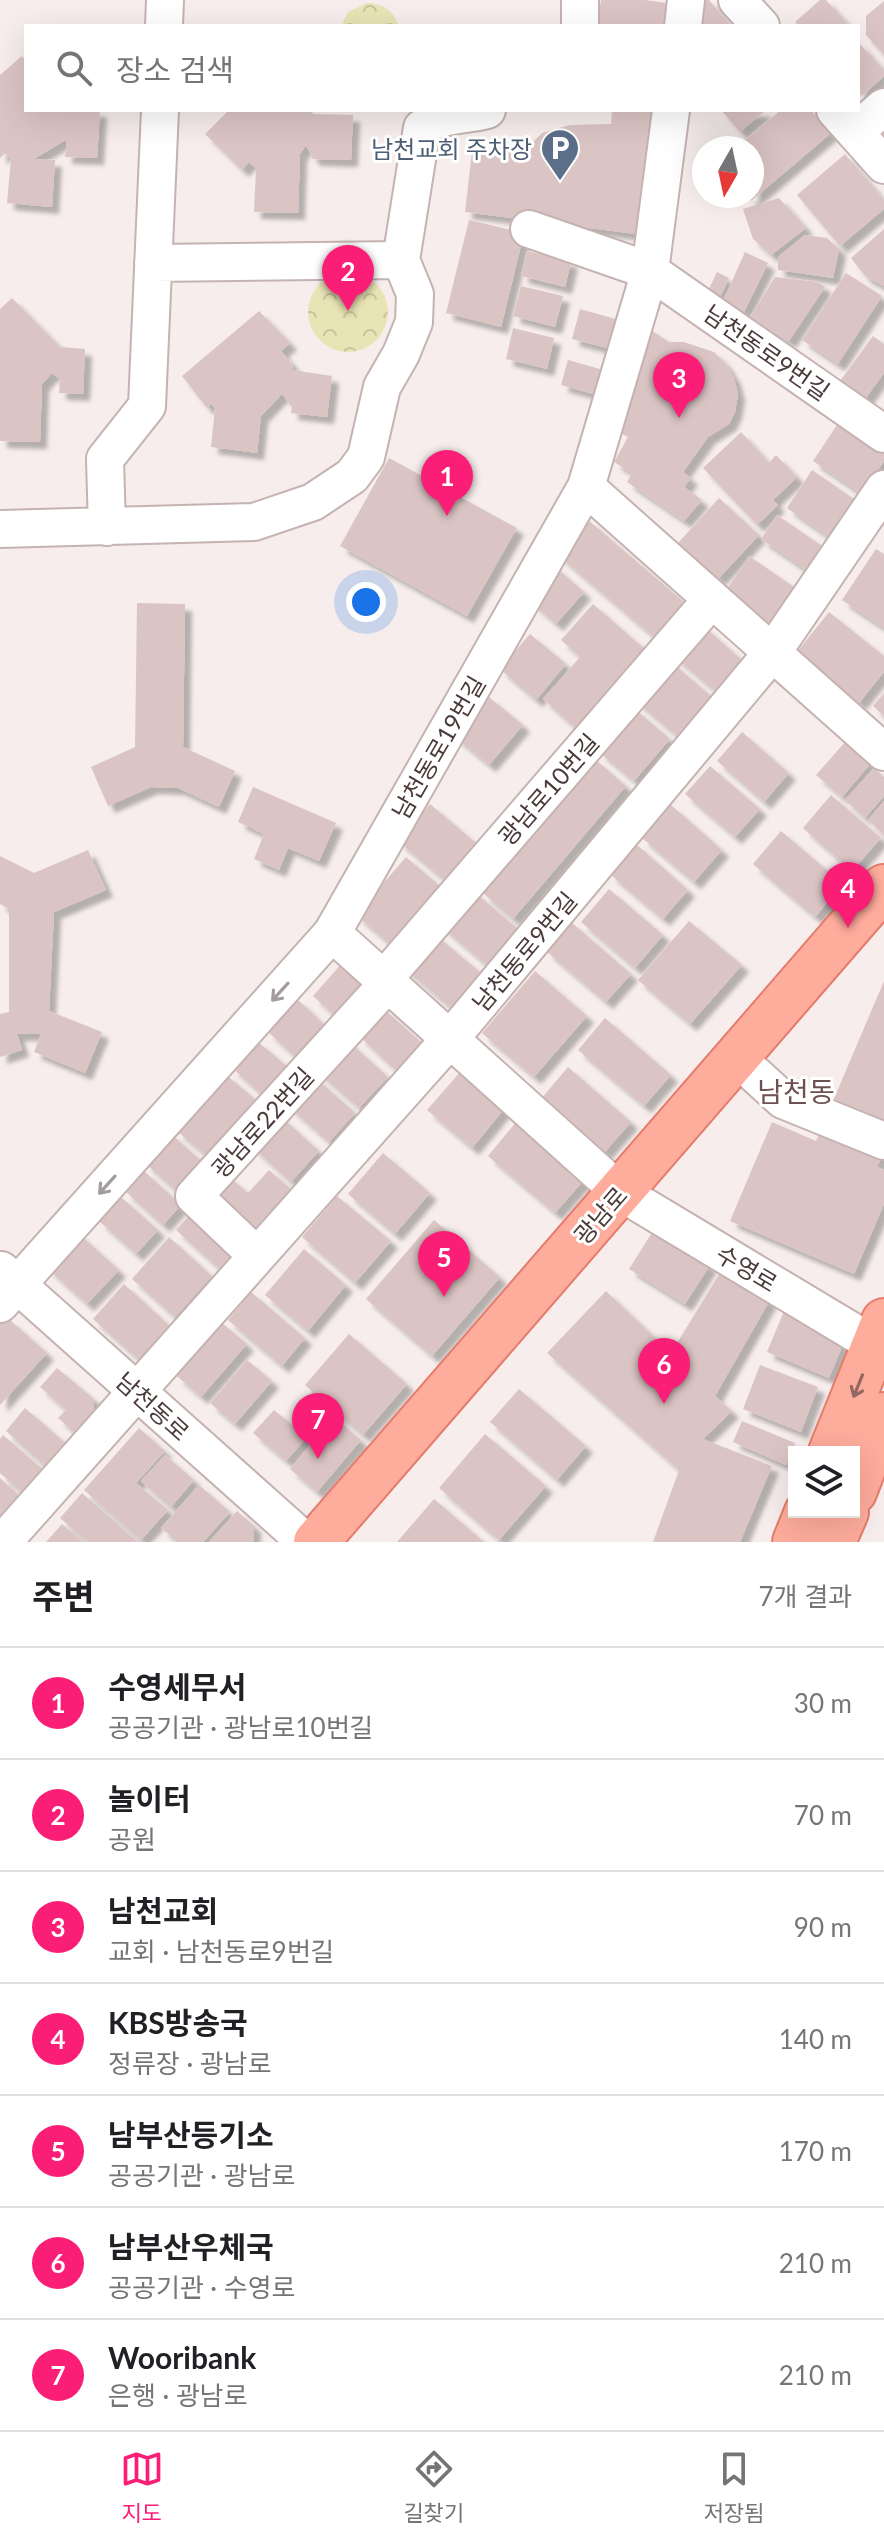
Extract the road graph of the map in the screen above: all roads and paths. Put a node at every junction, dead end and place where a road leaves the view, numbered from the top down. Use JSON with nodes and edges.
{"nodes":[{"id":1,"x":165,"y":0,"type":"edge"},
{"id":2,"x":580,"y":0,"type":"edge"},
{"id":3,"x":686,"y":0,"type":"edge"},
{"id":4,"x":737,"y":0,"type":"edge"},
{"id":5,"x":164,"y":24,"type":"edge"},
{"id":6,"x":580,"y":24,"type":"edge"},
{"id":7,"x":683,"y":24,"type":"edge"},
{"id":8,"x":759,"y":24,"type":"edge"},
{"id":9,"x":884,"y":107,"type":"edge"},
{"id":10,"x":160,"y":112,"type":"edge"},
{"id":11,"x":479,"y":112,"type":"edge"},
{"id":12,"x":671,"y":112,"type":"edge"},
{"id":13,"x":845,"y":121,"type":"edge"},
{"id":14,"x":884,"y":165,"type":"edge"},
{"id":15,"x":539,"y":228,"type":"dead end"},
{"id":16,"x":401,"y":260,"type":"junction"},
{"id":17,"x":153,"y":263,"type":"junction"},
{"id":18,"x":650,"y":271,"type":"junction"},
{"id":19,"x":884,"y":434,"type":"edge"},
{"id":20,"x":586,"y":487,"type":"junction"},
{"id":21,"x":884,"y":489,"type":"edge"},
{"id":22,"x":107,"y":527,"type":"junction"},
{"id":23,"x":0,"y":529,"type":"edge"},
{"id":24,"x":712,"y":599,"type":"junction"},
{"id":25,"x":772,"y":653,"type":"junction"},
{"id":26,"x":884,"y":752,"type":"edge"},
{"id":27,"x":884,"y":887,"type":"edge"},
{"id":28,"x":332,"y":933,"type":"junction"},
{"id":29,"x":386,"y":981,"type":"junction"},
{"id":30,"x":450,"y":1039,"type":"junction"},
{"id":31,"x":736,"y":1057,"type":"junction"},
{"id":32,"x":884,"y":1141,"type":"edge"},
{"id":33,"x":620,"y":1192,"type":"junction"},
{"id":34,"x":257,"y":1256,"type":"junction"},
{"id":35,"x":6,"y":1286,"type":"edge"},
{"id":36,"x":879,"y":1333,"type":"edge"},
{"id":37,"x":136,"y":1391,"type":"junction"},
{"id":38,"x":884,"y":1415,"type":"edge"},
{"id":39,"x":833,"y":1446,"type":"edge"},
{"id":40,"x":860,"y":1477,"type":"edge"},
{"id":41,"x":805,"y":1518,"type":"edge"},
{"id":42,"x":843,"y":1518,"type":"edge"},
{"id":43,"x":3,"y":1542,"type":"edge"},
{"id":44,"x":306,"y":1542,"type":"edge"},
{"id":45,"x":316,"y":1542,"type":"edge"},
{"id":46,"x":795,"y":1542,"type":"edge"},
{"id":47,"x":833,"y":1542,"type":"edge"}],
"edges":[{"from":1,"to":5,"type":"street"},
{"from":2,"to":6,"type":"street"},
{"from":3,"to":7,"type":"street"},
{"from":4,"to":8,"type":"street"},
{"from":9,"to":13,"type":"street"},
{"from":10,"to":17,"type":"street"},
{"from":11,"to":16,"type":"street"},
{"from":12,"to":18,"type":"street","name":"남천동로19번길"},
{"from":13,"to":14,"type":"street"},
{"from":15,"to":18,"type":"street","name":"남천동로9번길"},
{"from":16,"to":17,"type":"street"},
{"from":16,"to":22,"type":"street"},
{"from":17,"to":22,"type":"street"},
{"from":18,"to":19,"type":"street","name":"남천동로9번길"},
{"from":18,"to":20,"type":"street","name":"남천동로19번길"},
{"from":20,"to":24,"type":"street"},
{"from":20,"to":28,"type":"street","name":"남천동로19번길"},
{"from":21,"to":25,"type":"street","name":"남천동로9번길"},
{"from":22,"to":23,"type":"street"},
{"from":24,"to":25,"type":"street"},
{"from":24,"to":29,"type":"street","name":"광남로10번길"},
{"from":25,"to":26,"type":"street"},
{"from":25,"to":30,"type":"street","name":"남천동로9번길"},
{"from":27,"to":31,"type":"main road","name":"광남로"},
{"from":28,"to":29,"type":"street"},
{"from":28,"to":35,"type":"street","name":"남천동로19번길","one_way":true},
{"from":29,"to":30,"type":"street"},
{"from":29,"to":34,"type":"street","name":"광남로22번길"},
{"from":30,"to":33,"type":"street"},
{"from":30,"to":34,"type":"street","name":"남천동로9번길"},
{"from":31,"to":32,"type":"street"},
{"from":31,"to":33,"type":"main road","name":"광남로"},
{"from":33,"to":36,"type":"street","name":"수영로"},
{"from":33,"to":45,"type":"main road","name":"광남로"},
{"from":34,"to":37,"type":"street","name":"남천동로9번길"},
{"from":35,"to":37,"type":"street","name":"남천동로"},
{"from":36,"to":39,"type":"main road","name":"수영로","one_way":true},
{"from":37,"to":43,"type":"street","name":"남천동로9번길"},
{"from":37,"to":44,"type":"street","name":"남천동로"},
{"from":38,"to":40,"type":"main road"},
{"from":41,"to":46,"type":"main road"},
{"from":42,"to":47,"type":"main road"}]}
